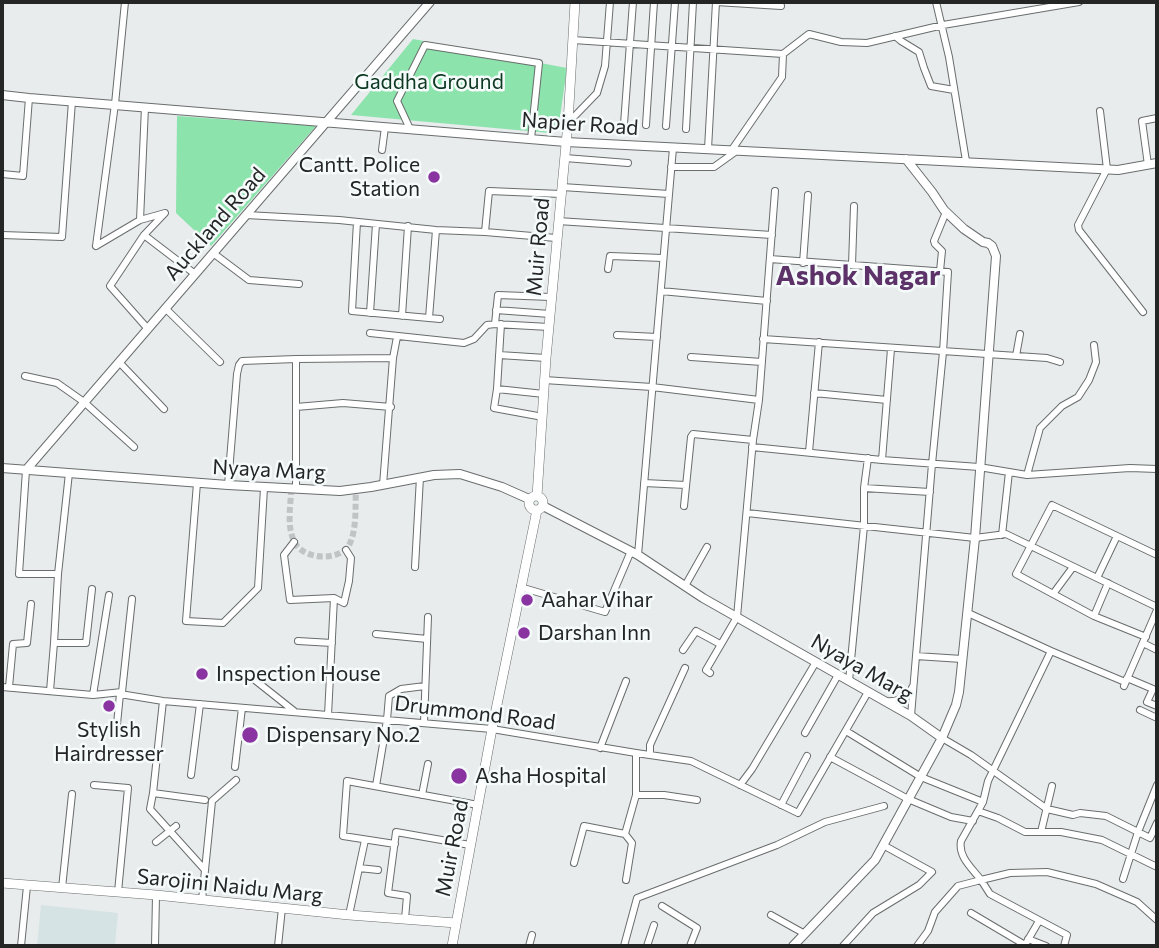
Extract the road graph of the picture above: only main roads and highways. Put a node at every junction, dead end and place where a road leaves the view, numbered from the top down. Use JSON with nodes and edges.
{"nodes":[{"id":1,"x":575,"y":2,"type":"edge"},
{"id":2,"x":2,"y":883,"type":"edge"},
{"id":3,"x":456,"y":923,"type":"junction"},
{"id":4,"x":452,"y":946,"type":"edge"}],
"edges":[{"from":1,"to":3,"type":"main road","name":"Muir Road"},
{"from":2,"to":3,"type":"main road","name":"Sarojini Naidu Marg"},
{"from":3,"to":4,"type":"main road","name":"Muir Road"}]}
